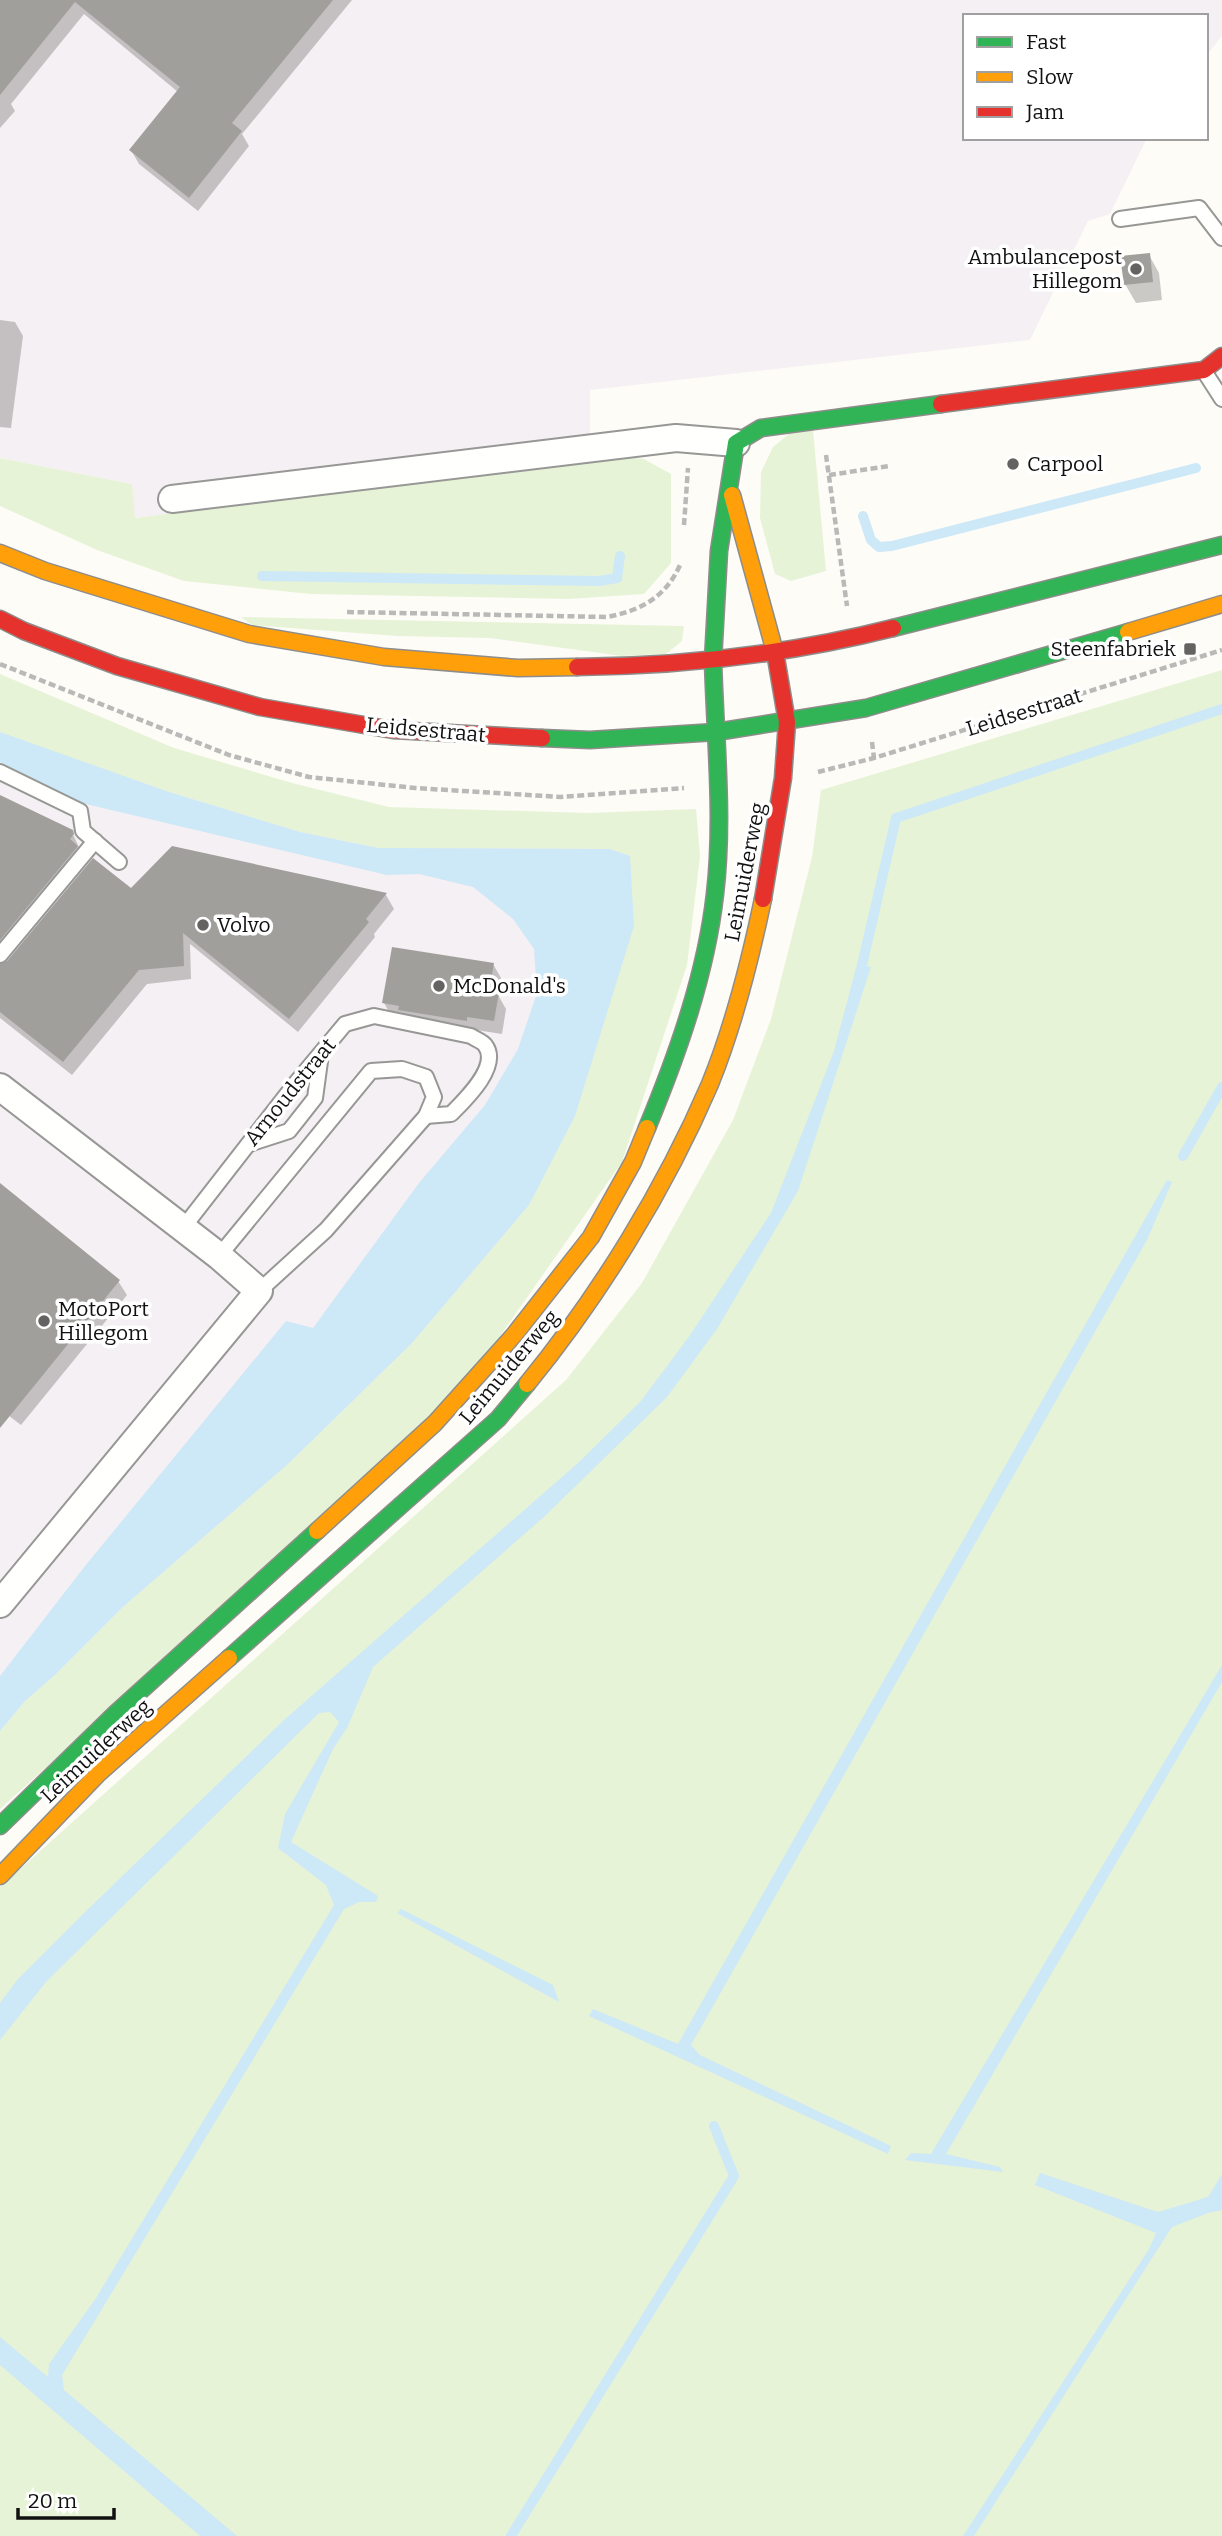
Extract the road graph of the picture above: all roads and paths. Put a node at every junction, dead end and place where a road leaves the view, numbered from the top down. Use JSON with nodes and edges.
{"nodes":[{"id":1,"x":1120,"y":219,"type":"dead end"},
{"id":2,"x":1222,"y":238,"type":"edge"},
{"id":3,"x":1222,"y":356,"type":"edge"},
{"id":4,"x":1204,"y":370,"type":"junction"},
{"id":5,"x":1222,"y":399,"type":"edge"},
{"id":6,"x":822,"y":419,"type":"junction"},
{"id":7,"x":697,"y":440,"type":"junction"},
{"id":8,"x":736,"y":443,"type":"junction"},
{"id":9,"x":889,"y":467,"type":"dead end"},
{"id":10,"x":829,"y":475,"type":"junction"},
{"id":11,"x":728,"y":480,"type":"junction"},
{"id":12,"x":172,"y":499,"type":"dead end"},
{"id":13,"x":683,"y":536,"type":"dead end"},
{"id":14,"x":1222,"y":545,"type":"edge"},
{"id":15,"x":0,"y":553,"type":"edge"},
{"id":16,"x":683,"y":560,"type":"dead end"},
{"id":17,"x":1222,"y":604,"type":"edge"},
{"id":18,"x":340,"y":612,"type":"dead end"},
{"id":19,"x":0,"y":618,"type":"edge"},
{"id":20,"x":852,"y":638,"type":"junction"},
{"id":21,"x":1222,"y":650,"type":"edge"},
{"id":22,"x":775,"y":652,"type":"junction"},
{"id":23,"x":713,"y":660,"type":"junction"},
{"id":24,"x":866,"y":708,"type":"junction"},
{"id":25,"x":787,"y":722,"type":"junction"},
{"id":26,"x":716,"y":732,"type":"junction"},
{"id":27,"x":0,"y":772,"type":"edge"},
{"id":28,"x":94,"y":841,"type":"junction"},
{"id":29,"x":119,"y":862,"type":"dead end"},
{"id":30,"x":0,"y":955,"type":"edge"},
{"id":31,"x":321,"y":1054,"type":"junction"},
{"id":32,"x":0,"y":1087,"type":"edge"},
{"id":33,"x":426,"y":1116,"type":"junction"},
{"id":34,"x":249,"y":1143,"type":"junction"},
{"id":35,"x":183,"y":1228,"type":"junction"},
{"id":36,"x":219,"y":1256,"type":"junction"},
{"id":37,"x":259,"y":1291,"type":"junction"},
{"id":38,"x":0,"y":1604,"type":"edge"},
{"id":39,"x":0,"y":1826,"type":"edge"},
{"id":40,"x":0,"y":1876,"type":"edge"}],
"edges":[{"from":1,"to":2,"type":"lane"},
{"from":3,"to":4,"type":"main road"},
{"from":4,"to":5,"type":"lane"},
{"from":4,"to":6,"type":"main road"},
{"from":6,"to":8,"type":"main road"},
{"from":6,"to":10,"type":"path"},
{"from":7,"to":8,"type":"street"},
{"from":7,"to":12,"type":"street"},
{"from":7,"to":13,"type":"path"},
{"from":8,"to":11,"type":"main road"},
{"from":9,"to":10,"type":"path"},
{"from":10,"to":20,"type":"path"},
{"from":11,"to":22,"type":"main road"},
{"from":11,"to":23,"type":"main road"},
{"from":14,"to":20,"type":"main road"},
{"from":15,"to":23,"type":"main road"},
{"from":16,"to":18,"type":"path"},
{"from":17,"to":24,"type":"main road","name":"Leidsestraat"},
{"from":19,"to":26,"type":"main road","name":"Leidsestraat"},
{"from":20,"to":22,"type":"main road"},
{"from":21,"to":24,"type":"path","name":"Leidsestraat"},
{"from":22,"to":23,"type":"main road"},
{"from":22,"to":25,"type":"main road","name":"Leimuiderweg"},
{"from":23,"to":26,"type":"main road","name":"Leimuiderweg"},
{"from":24,"to":25,"type":"main road","name":"Leidsestraat"},
{"from":25,"to":26,"type":"main road","name":"Leidsestraat"},
{"from":25,"to":40,"type":"main road","name":"Leimuiderweg"},
{"from":26,"to":39,"type":"main road","name":"Leimuiderweg"},
{"from":27,"to":28,"type":"lane"},
{"from":28,"to":29,"type":"lane"},
{"from":28,"to":30,"type":"lane"},
{"from":31,"to":33,"type":"lane","name":"Arnoudstraat"},
{"from":31,"to":34,"type":"lane","name":"Arnoudstraat"},
{"from":31,"to":34,"type":"lane"},
{"from":32,"to":35,"type":"street"},
{"from":33,"to":36,"type":"lane"},
{"from":33,"to":37,"type":"lane"},
{"from":34,"to":35,"type":"lane","name":"Arnoudstraat"},
{"from":35,"to":36,"type":"street"},
{"from":36,"to":37,"type":"street"},
{"from":37,"to":38,"type":"street"}]}
